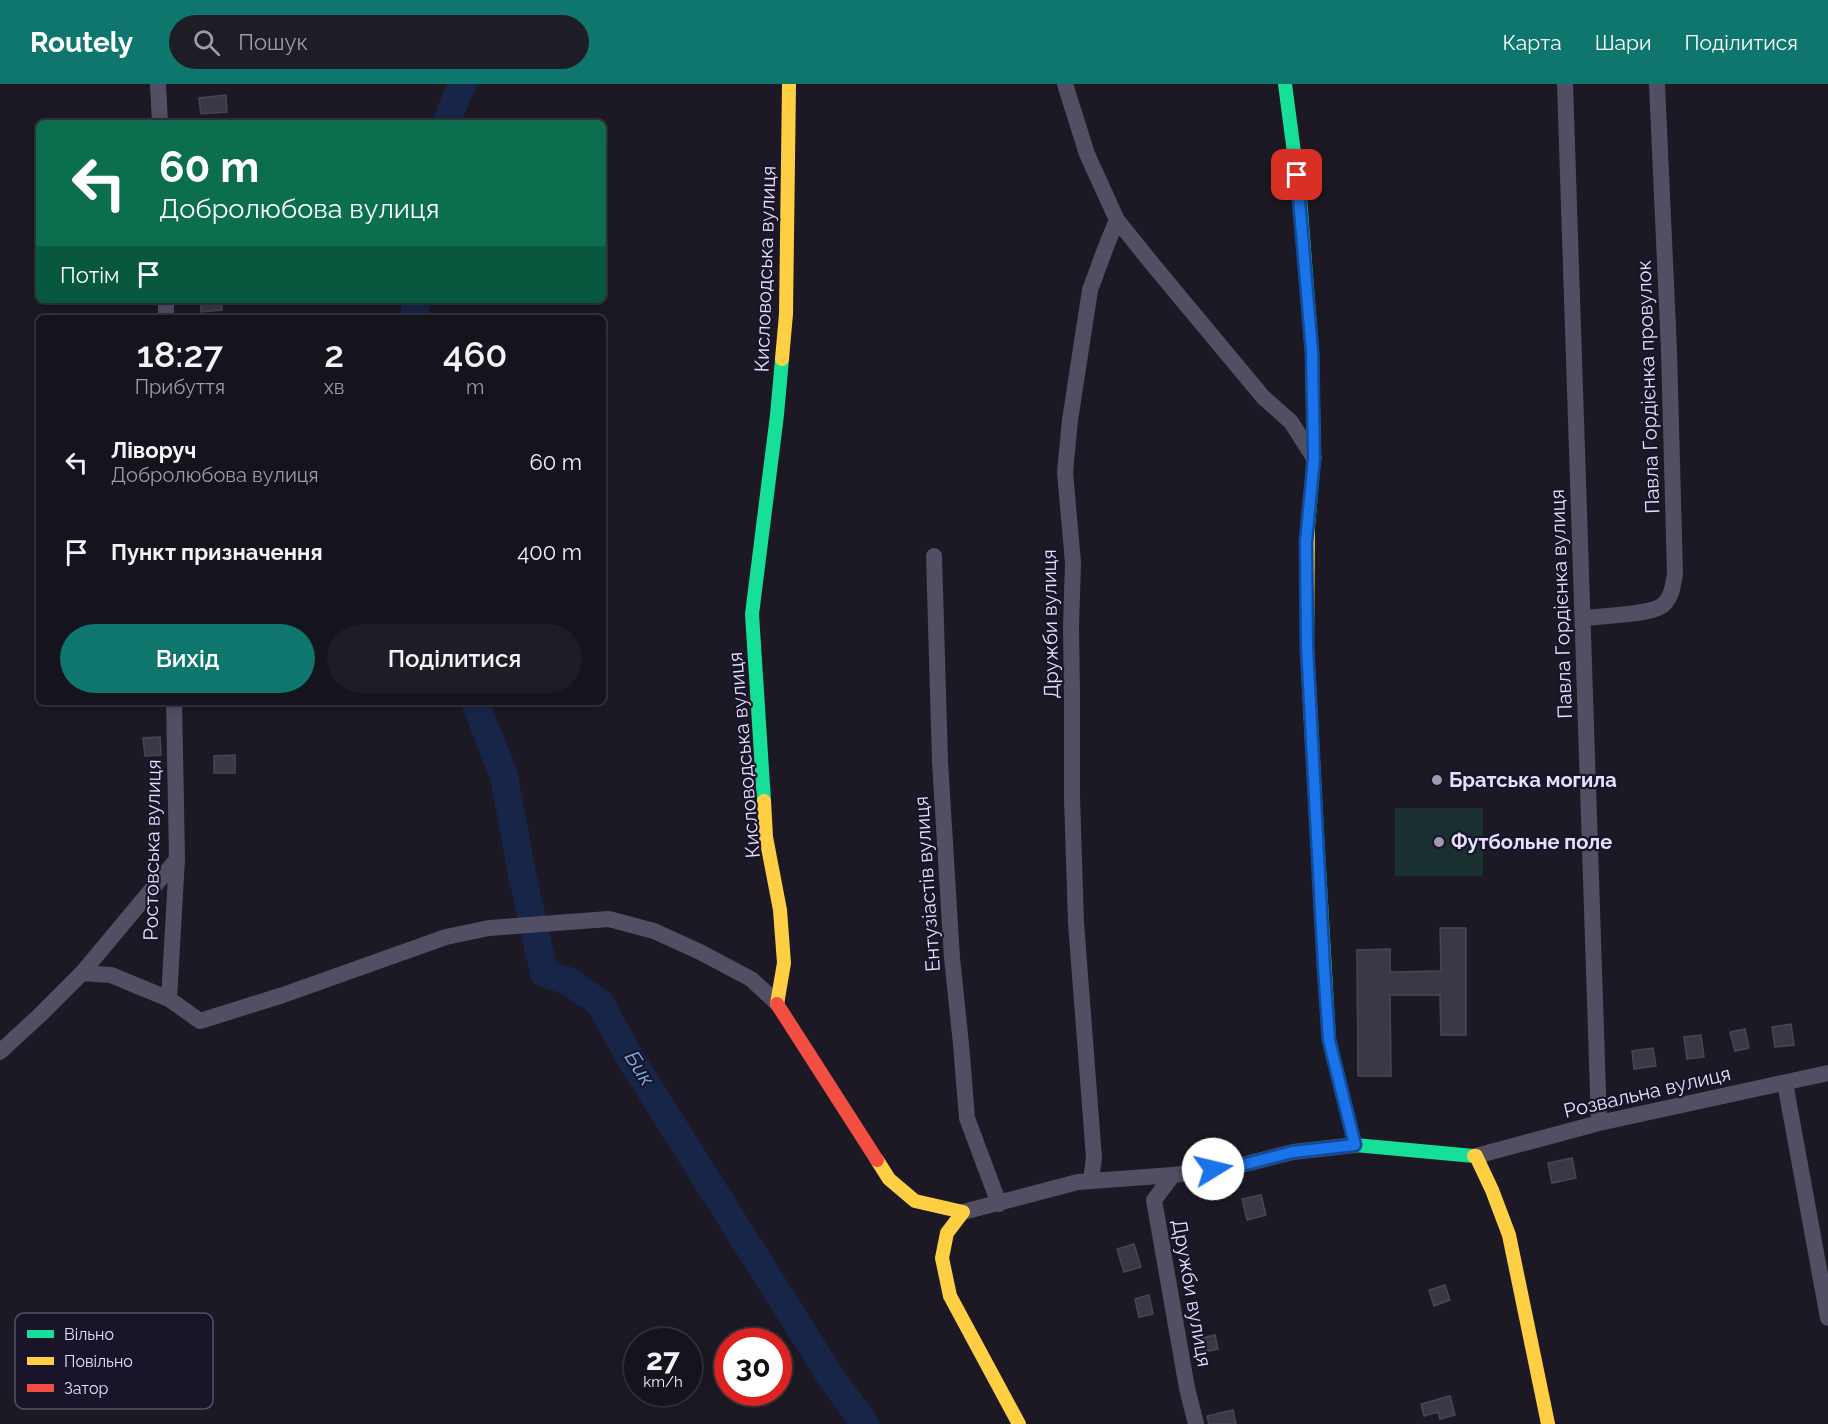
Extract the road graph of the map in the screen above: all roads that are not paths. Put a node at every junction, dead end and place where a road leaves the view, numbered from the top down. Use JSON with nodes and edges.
{"nodes":[{"id":1,"x":158,"y":84,"type":"edge"},
{"id":2,"x":789,"y":84,"type":"edge"},
{"id":3,"x":1065,"y":84,"type":"edge"},
{"id":4,"x":1286,"y":84,"type":"edge"},
{"id":5,"x":1565,"y":84,"type":"edge"},
{"id":6,"x":1657,"y":84,"type":"edge"},
{"id":7,"x":160,"y":120,"type":"edge"},
{"id":8,"x":1117,"y":220,"type":"junction"},
{"id":9,"x":1314,"y":458,"type":"junction"},
{"id":10,"x":934,"y":556,"type":"dead end"},
{"id":11,"x":1583,"y":618,"type":"junction"},
{"id":12,"x":174,"y":705,"type":"edge"},
{"id":13,"x":177,"y":859,"type":"junction"},
{"id":14,"x":82,"y":973,"type":"junction"},
{"id":15,"x":169,"y":999,"type":"junction"},
{"id":16,"x":777,"y":1004,"type":"junction"},
{"id":17,"x":0,"y":1052,"type":"edge"},
{"id":18,"x":1828,"y":1074,"type":"edge"},
{"id":19,"x":1785,"y":1083,"type":"junction"},
{"id":20,"x":1599,"y":1123,"type":"junction"},
{"id":21,"x":1355,"y":1145,"type":"junction"},
{"id":22,"x":1476,"y":1156,"type":"junction"},
{"id":23,"x":1173,"y":1175,"type":"junction"},
{"id":24,"x":1091,"y":1180,"type":"junction"},
{"id":25,"x":999,"y":1204,"type":"junction"},
{"id":26,"x":963,"y":1212,"type":"junction"},
{"id":27,"x":1828,"y":1318,"type":"edge"},
{"id":28,"x":1019,"y":1424,"type":"edge"},
{"id":29,"x":1196,"y":1424,"type":"edge"},
{"id":30,"x":1548,"y":1424,"type":"edge"}],
"edges":[{"from":1,"to":7,"type":"street"},
{"from":2,"to":16,"type":"street","name":"Кисловодська вулиця"},
{"from":3,"to":8,"type":"street"},
{"from":4,"to":9,"type":"street"},
{"from":5,"to":11,"type":"street","name":"Павла Гордієнка вулиця"},
{"from":6,"to":11,"type":"street","name":"Павла Гордієнка провулок"},
{"from":8,"to":9,"type":"street"},
{"from":8,"to":24,"type":"street","name":"Дружби вулиця"},
{"from":9,"to":21,"type":"street"},
{"from":10,"to":25,"type":"street","name":"Ентузіастів вулиця"},
{"from":11,"to":20,"type":"street","name":"Павла Гордієнка вулиця"},
{"from":12,"to":13,"type":"street","name":"Ростовська вулиця"},
{"from":13,"to":14,"type":"street"},
{"from":13,"to":15,"type":"street","name":"Ростовська вулиця"},
{"from":14,"to":15,"type":"street"},
{"from":14,"to":17,"type":"street"},
{"from":15,"to":16,"type":"street"},
{"from":16,"to":26,"type":"street"},
{"from":18,"to":19,"type":"street","name":"Розвальна вулиця"},
{"from":19,"to":20,"type":"street","name":"Розвальна вулиця"},
{"from":19,"to":27,"type":"street"},
{"from":20,"to":22,"type":"street","name":"Розвальна вулиця"},
{"from":21,"to":22,"type":"street"},
{"from":21,"to":23,"type":"street"},
{"from":22,"to":30,"type":"street"},
{"from":23,"to":24,"type":"street"},
{"from":23,"to":29,"type":"street","name":"Дружби вулиця"},
{"from":24,"to":25,"type":"street"},
{"from":25,"to":26,"type":"street"},
{"from":26,"to":28,"type":"street"}]}
